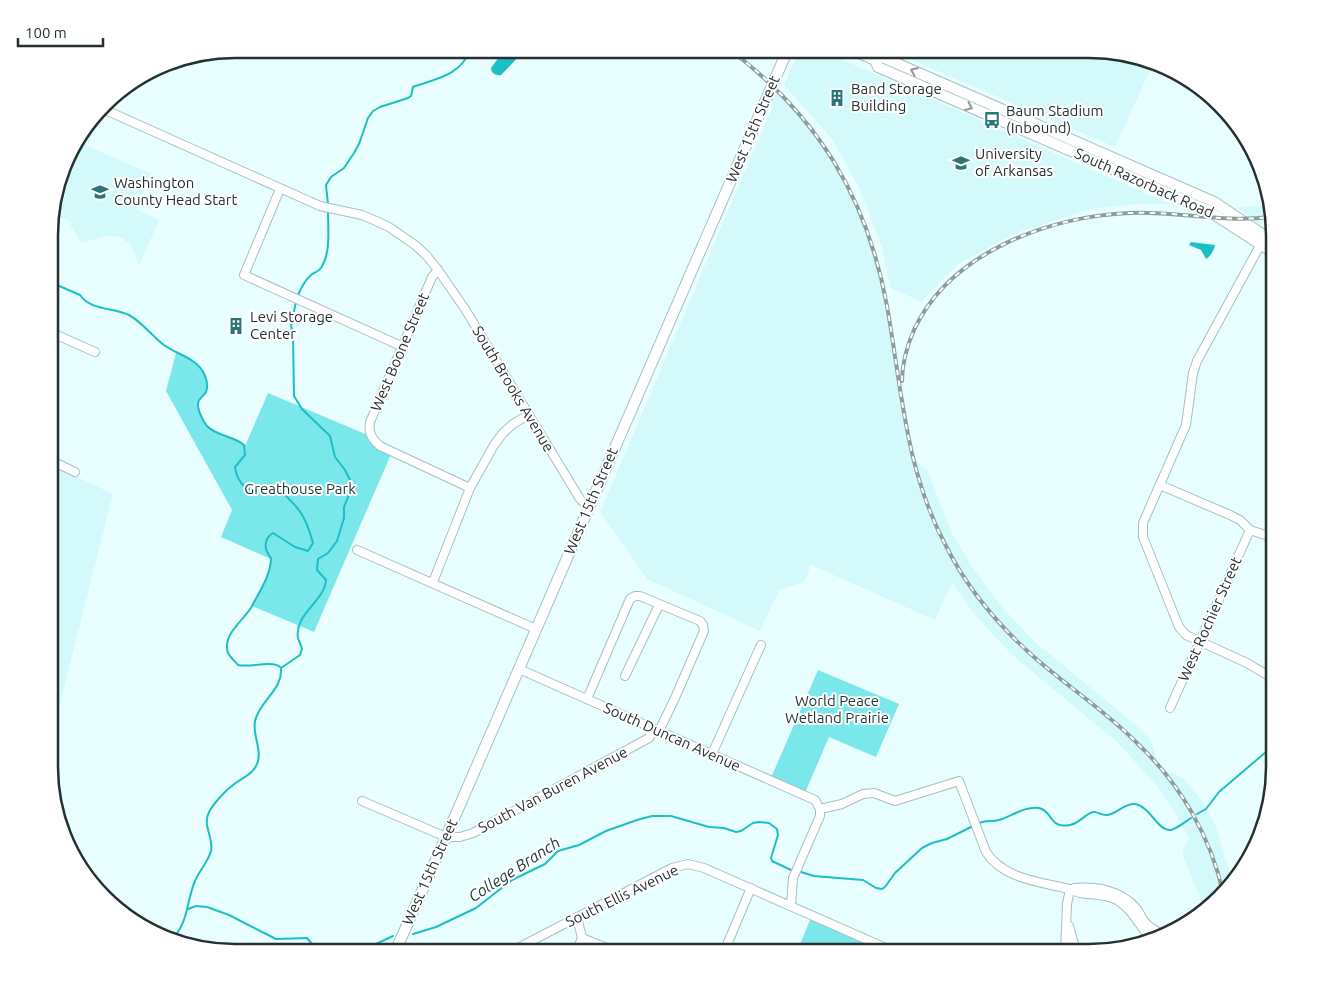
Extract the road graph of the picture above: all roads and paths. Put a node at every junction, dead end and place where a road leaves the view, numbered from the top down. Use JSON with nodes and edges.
{"nodes":[{"id":1,"x":784,"y":58,"type":"edge"},
{"id":2,"x":870,"y":58,"type":"edge"},
{"id":3,"x":107,"y":111,"type":"edge"},
{"id":4,"x":280,"y":189,"type":"junction"},
{"id":5,"x":1262,"y":240,"type":"junction"},
{"id":6,"x":1266,"y":241,"type":"edge"},
{"id":7,"x":1266,"y":244,"type":"edge"},
{"id":8,"x":438,"y":270,"type":"junction"},
{"id":9,"x":58,"y":336,"type":"edge"},
{"id":10,"x":401,"y":346,"type":"junction"},
{"id":11,"x":95,"y":352,"type":"dead end"},
{"id":12,"x":528,"y":415,"type":"junction"},
{"id":13,"x":58,"y":464,"type":"edge"},
{"id":14,"x":75,"y":472,"type":"dead end"},
{"id":15,"x":1160,"y":485,"type":"junction"},
{"id":16,"x":470,"y":488,"type":"junction"},
{"id":17,"x":588,"y":507,"type":"junction"},
{"id":18,"x":1250,"y":530,"type":"junction"},
{"id":19,"x":1265,"y":535,"type":"edge"},
{"id":20,"x":358,"y":550,"type":"dead end"},
{"id":21,"x":433,"y":582,"type":"junction"},
{"id":22,"x":659,"y":605,"type":"junction"},
{"id":23,"x":536,"y":629,"type":"junction"},
{"id":24,"x":1200,"y":642,"type":"junction"},
{"id":25,"x":761,"y":645,"type":"dead end"},
{"id":26,"x":519,"y":669,"type":"junction"},
{"id":27,"x":1265,"y":674,"type":"edge"},
{"id":28,"x":626,"y":676,"type":"dead end"},
{"id":29,"x":587,"y":699,"type":"junction"},
{"id":30,"x":1170,"y":708,"type":"dead end"},
{"id":31,"x":656,"y":730,"type":"junction"},
{"id":32,"x":712,"y":754,"type":"junction"},
{"id":33,"x":362,"y":801,"type":"dead end"},
{"id":34,"x":820,"y":809,"type":"junction"},
{"id":35,"x":446,"y":837,"type":"junction"},
{"id":36,"x":751,"y":888,"type":"junction"},
{"id":37,"x":1070,"y":890,"type":"junction"},
{"id":38,"x":791,"y":906,"type":"junction"},
{"id":39,"x":577,"y":917,"type":"junction"},
{"id":40,"x":1066,"y":919,"type":"junction"},
{"id":41,"x":1155,"y":930,"type":"edge"},
{"id":42,"x":1146,"y":934,"type":"edge"},
{"id":43,"x":582,"y":938,"type":"junction"},
{"id":44,"x":399,"y":943,"type":"edge"},
{"id":45,"x":527,"y":943,"type":"edge"},
{"id":46,"x":580,"y":943,"type":"edge"},
{"id":47,"x":596,"y":943,"type":"edge"},
{"id":48,"x":728,"y":944,"type":"edge"},
{"id":49,"x":876,"y":944,"type":"edge"},
{"id":50,"x":1065,"y":944,"type":"edge"},
{"id":51,"x":1074,"y":944,"type":"edge"}],
"edges":[{"from":1,"to":17,"type":"main road","name":"West 15th Street"},
{"from":2,"to":5,"type":"main road","name":"South Razorback Road"},
{"from":3,"to":4,"type":"street","name":"South Brooks Avenue"},
{"from":4,"to":8,"type":"street","name":"South Brooks Avenue"},
{"from":4,"to":10,"type":"street"},
{"from":5,"to":6,"type":"main road","name":"South Razorback Road"},
{"from":5,"to":7,"type":"main road","name":"South Razorback Road"},
{"from":5,"to":15,"type":"street"},
{"from":8,"to":10,"type":"street","name":"West Boone Street"},
{"from":8,"to":12,"type":"street","name":"South Brooks Avenue"},
{"from":9,"to":11,"type":"street"},
{"from":10,"to":16,"type":"street","name":"West Boone Street"},
{"from":12,"to":16,"type":"street"},
{"from":12,"to":17,"type":"street","name":"South Brooks Avenue"},
{"from":13,"to":14,"type":"street"},
{"from":15,"to":18,"type":"street"},
{"from":15,"to":24,"type":"street"},
{"from":16,"to":21,"type":"street"},
{"from":17,"to":23,"type":"main road","name":"West 15th Street"},
{"from":18,"to":19,"type":"street"},
{"from":18,"to":24,"type":"street","name":"West Rochier Street"},
{"from":20,"to":21,"type":"street"},
{"from":21,"to":23,"type":"street"},
{"from":22,"to":28,"type":"street"},
{"from":22,"to":29,"type":"street"},
{"from":22,"to":31,"type":"street"},
{"from":23,"to":26,"type":"main road","name":"West 15th Street"},
{"from":24,"to":27,"type":"street"},
{"from":24,"to":30,"type":"street","name":"West Rochier Street"},
{"from":25,"to":32,"type":"street"},
{"from":26,"to":29,"type":"street","name":"South Duncan Avenue"},
{"from":26,"to":35,"type":"main road","name":"West 15th Street"},
{"from":29,"to":31,"type":"street","name":"South Duncan Avenue"},
{"from":31,"to":32,"type":"street","name":"South Duncan Avenue"},
{"from":31,"to":35,"type":"street","name":"South Van Buren Avenue"},
{"from":32,"to":34,"type":"street","name":"South Duncan Avenue"},
{"from":33,"to":35,"type":"street"},
{"from":34,"to":37,"type":"street"},
{"from":34,"to":38,"type":"street"},
{"from":35,"to":44,"type":"main road","name":"West 15th Street"},
{"from":36,"to":38,"type":"street","name":"South Ellis Avenue"},
{"from":36,"to":39,"type":"street","name":"South Ellis Avenue"},
{"from":36,"to":48,"type":"street"},
{"from":37,"to":40,"type":"street"},
{"from":37,"to":41,"type":"street"},
{"from":37,"to":42,"type":"street"},
{"from":38,"to":49,"type":"street","name":"South Ellis Avenue"},
{"from":39,"to":43,"type":"street"},
{"from":39,"to":45,"type":"street","name":"South Ellis Avenue"},
{"from":40,"to":50,"type":"street"},
{"from":40,"to":51,"type":"street"},
{"from":43,"to":46,"type":"street"},
{"from":43,"to":47,"type":"street"}]}
